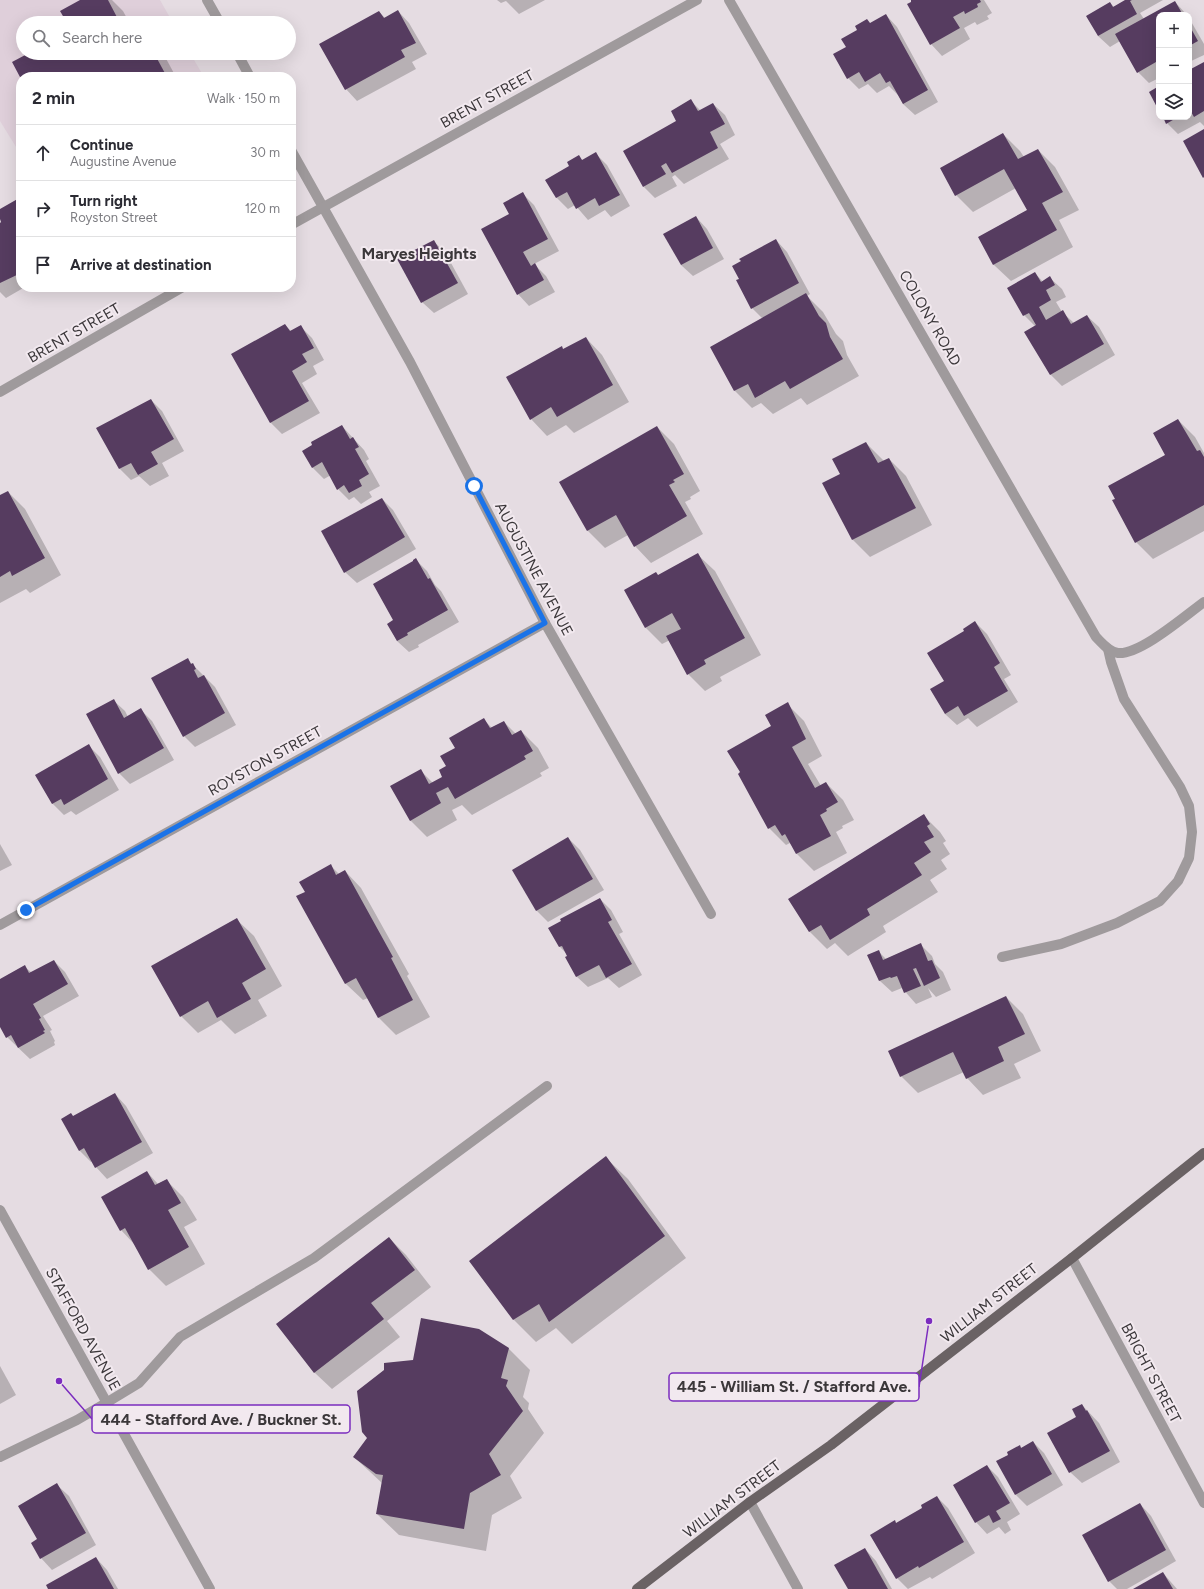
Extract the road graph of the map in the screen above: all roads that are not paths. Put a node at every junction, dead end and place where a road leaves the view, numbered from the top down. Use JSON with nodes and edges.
{"nodes":[{"id":1,"x":207,"y":0,"type":"edge"},
{"id":2,"x":697,"y":0,"type":"edge"},
{"id":3,"x":729,"y":0,"type":"edge"},
{"id":4,"x":216,"y":16,"type":"edge"},
{"id":5,"x":240,"y":60,"type":"edge"},
{"id":6,"x":247,"y":72,"type":"edge"},
{"id":7,"x":296,"y":159,"type":"edge"},
{"id":8,"x":322,"y":207,"type":"junction"},
{"id":9,"x":296,"y":222,"type":"edge"},
{"id":10,"x":174,"y":292,"type":"edge"},
{"id":11,"x":0,"y":392,"type":"edge"},
{"id":12,"x":1204,"y":602,"type":"edge"},
{"id":13,"x":545,"y":623,"type":"junction"},
{"id":14,"x":1108,"y":649,"type":"junction"},
{"id":15,"x":711,"y":914,"type":"dead end"},
{"id":16,"x":0,"y":925,"type":"edge"},
{"id":17,"x":1002,"y":957,"type":"dead end"},
{"id":18,"x":547,"y":1086,"type":"dead end"},
{"id":19,"x":1204,"y":1153,"type":"edge"},
{"id":20,"x":0,"y":1210,"type":"edge"},
{"id":21,"x":1072,"y":1258,"type":"junction"},
{"id":22,"x":106,"y":1403,"type":"junction"},
{"id":23,"x":0,"y":1457,"type":"edge"},
{"id":24,"x":750,"y":1502,"type":"junction"},
{"id":25,"x":1204,"y":1503,"type":"edge"},
{"id":26,"x":210,"y":1589,"type":"edge"},
{"id":27,"x":637,"y":1589,"type":"edge"},
{"id":28,"x":798,"y":1589,"type":"edge"}],
"edges":[{"from":1,"to":4,"type":"street"},
{"from":2,"to":8,"type":"street","name":"BRENT STREET"},
{"from":3,"to":14,"type":"street","name":"COLONY ROAD"},
{"from":5,"to":6,"type":"street"},
{"from":7,"to":8,"type":"street","name":"AUGUSTINE AVENUE"},
{"from":8,"to":9,"type":"street","name":"BRENT STREET"},
{"from":8,"to":13,"type":"street","name":"AUGUSTINE AVENUE"},
{"from":10,"to":11,"type":"street","name":"BRENT STREET"},
{"from":12,"to":14,"type":"street"},
{"from":13,"to":15,"type":"street","name":"AUGUSTINE AVENUE"},
{"from":13,"to":16,"type":"street","name":"ROYSTON STREET"},
{"from":14,"to":17,"type":"street"},
{"from":18,"to":22,"type":"street"},
{"from":19,"to":21,"type":"main road","name":"WILLIAM STREET"},
{"from":20,"to":22,"type":"street","name":"STAFFORD AVENUE"},
{"from":21,"to":24,"type":"main road","name":"WILLIAM STREET"},
{"from":21,"to":25,"type":"street","name":"BRIGHT STREET"},
{"from":22,"to":23,"type":"street"},
{"from":22,"to":26,"type":"street","name":"STAFFORD AVENUE"},
{"from":24,"to":27,"type":"main road","name":"WILLIAM STREET"},
{"from":24,"to":28,"type":"street"}]}
